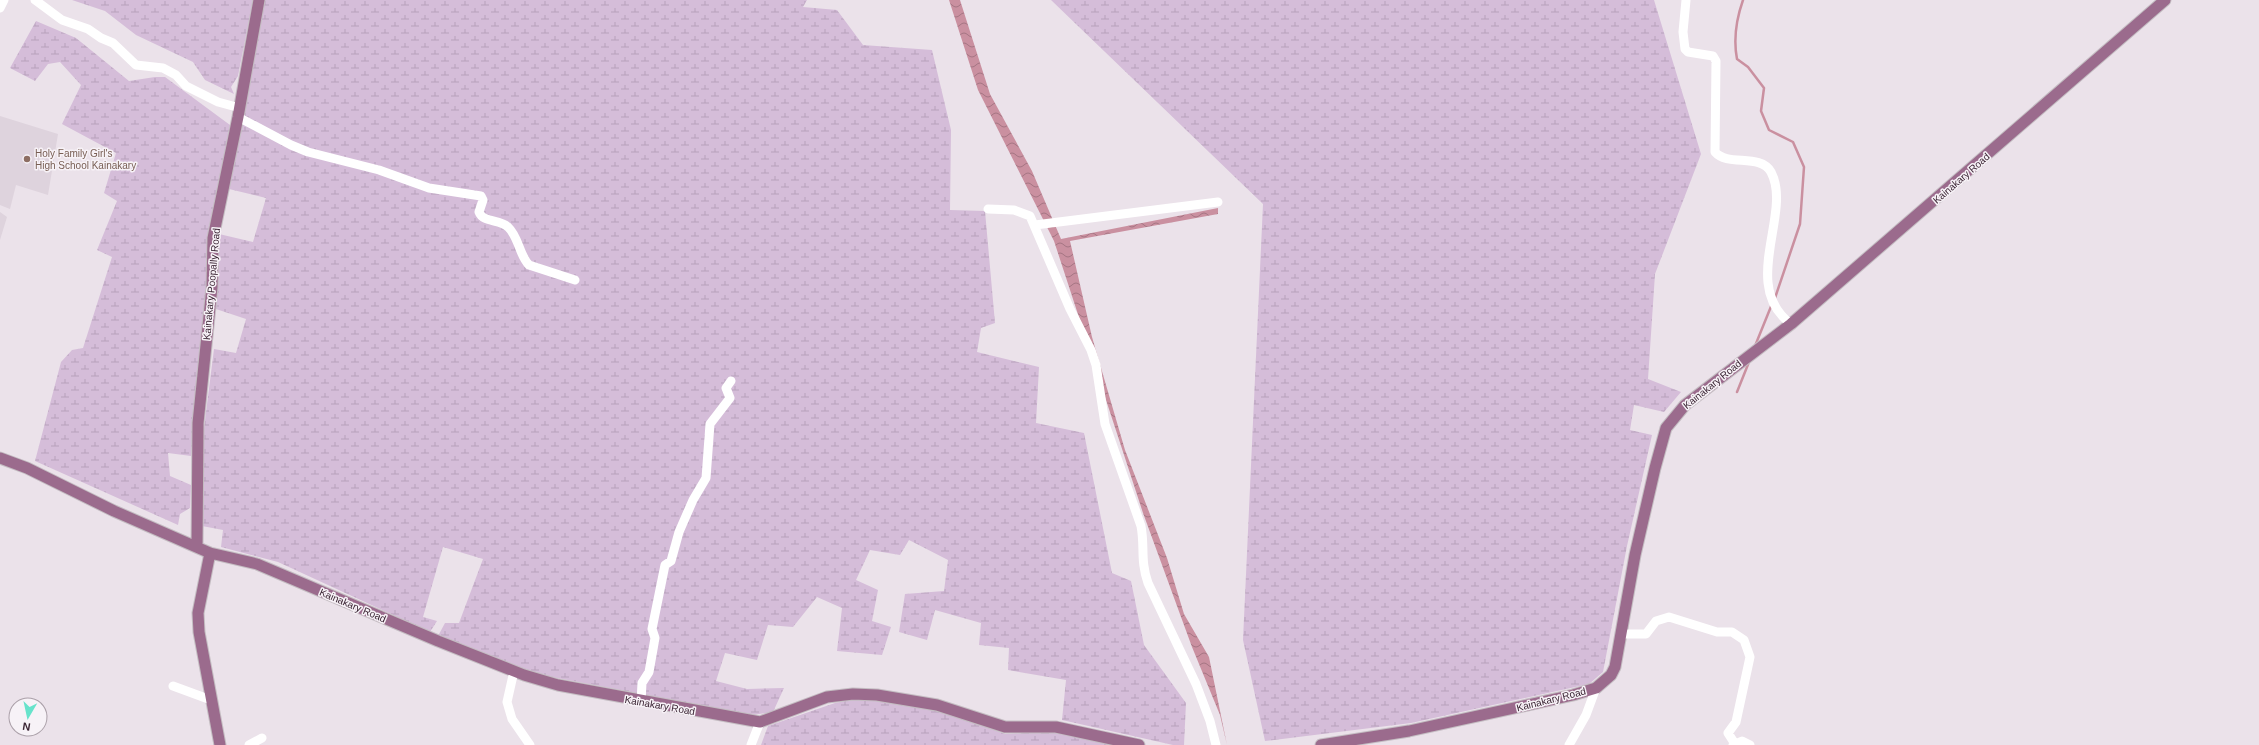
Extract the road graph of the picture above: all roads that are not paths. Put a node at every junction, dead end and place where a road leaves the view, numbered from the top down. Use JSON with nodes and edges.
{"nodes":[{"id":1,"x":4,"y":0,"type":"edge"},
{"id":2,"x":35,"y":0,"type":"edge"},
{"id":3,"x":259,"y":0,"type":"edge"},
{"id":4,"x":1686,"y":0,"type":"edge"},
{"id":5,"x":2165,"y":0,"type":"edge"},
{"id":6,"x":0,"y":8,"type":"edge"},
{"id":7,"x":239,"y":113,"type":"junction"},
{"id":8,"x":1218,"y":202,"type":"dead end"},
{"id":9,"x":988,"y":209,"type":"dead end"},
{"id":10,"x":1035,"y":225,"type":"junction"},
{"id":11,"x":575,"y":280,"type":"dead end"},
{"id":12,"x":1789,"y":325,"type":"junction"},
{"id":13,"x":731,"y":381,"type":"dead end"},
{"id":14,"x":0,"y":458,"type":"edge"},
{"id":15,"x":197,"y":547,"type":"junction"},
{"id":16,"x":210,"y":553,"type":"junction"},
{"id":17,"x":1622,"y":634,"type":"junction"},
{"id":18,"x":514,"y":671,"type":"junction"},
{"id":19,"x":173,"y":686,"type":"dead end"},
{"id":20,"x":1596,"y":688,"type":"junction"},
{"id":21,"x":211,"y":700,"type":"junction"},
{"id":22,"x":641,"y":702,"type":"junction"},
{"id":23,"x":760,"y":722,"type":"junction"},
{"id":24,"x":262,"y":738,"type":"dead end"},
{"id":25,"x":1357,"y":743,"type":"edge"},
{"id":26,"x":220,"y":745,"type":"edge"},
{"id":27,"x":249,"y":745,"type":"edge"},
{"id":28,"x":530,"y":745,"type":"edge"},
{"id":29,"x":751,"y":745,"type":"edge"},
{"id":30,"x":1139,"y":745,"type":"edge"},
{"id":31,"x":1216,"y":745,"type":"edge"},
{"id":32,"x":1321,"y":745,"type":"edge"},
{"id":33,"x":1569,"y":745,"type":"edge"},
{"id":34,"x":1734,"y":745,"type":"edge"},
{"id":35,"x":1750,"y":745,"type":"edge"}],
"edges":[{"from":1,"to":6,"type":"street"},
{"from":2,"to":7,"type":"street"},
{"from":3,"to":7,"type":"main road","name":"Kainakary Poopally Road"},
{"from":4,"to":12,"type":"street"},
{"from":5,"to":12,"type":"main road","name":"Kainakary Road"},
{"from":7,"to":11,"type":"street"},
{"from":7,"to":15,"type":"main road","name":"Kainakary Poopally Road"},
{"from":8,"to":10,"type":"street"},
{"from":9,"to":10,"type":"street"},
{"from":10,"to":31,"type":"street"},
{"from":12,"to":17,"type":"main road","name":"Kainakary Road"},
{"from":13,"to":22,"type":"street"},
{"from":14,"to":15,"type":"main road","name":"Kainakary Road"},
{"from":15,"to":16,"type":"main road","name":"Kainakary Road"},
{"from":16,"to":18,"type":"main road","name":"Kainakary Road"},
{"from":16,"to":21,"type":"main road"},
{"from":17,"to":20,"type":"main road","name":"Kainakary Road"},
{"from":17,"to":34,"type":"street"},
{"from":18,"to":22,"type":"main road","name":"Kainakary Road"},
{"from":18,"to":28,"type":"street"},
{"from":19,"to":21,"type":"street"},
{"from":20,"to":25,"type":"main road","name":"Kainakary Road"},
{"from":20,"to":33,"type":"street"},
{"from":21,"to":26,"type":"main road"},
{"from":22,"to":23,"type":"main road","name":"Kainakary Road"},
{"from":23,"to":29,"type":"street"},
{"from":23,"to":30,"type":"main road"},
{"from":24,"to":27,"type":"street"},
{"from":25,"to":32,"type":"main road","name":"Kainakary Road"},
{"from":34,"to":35,"type":"street"}]}
